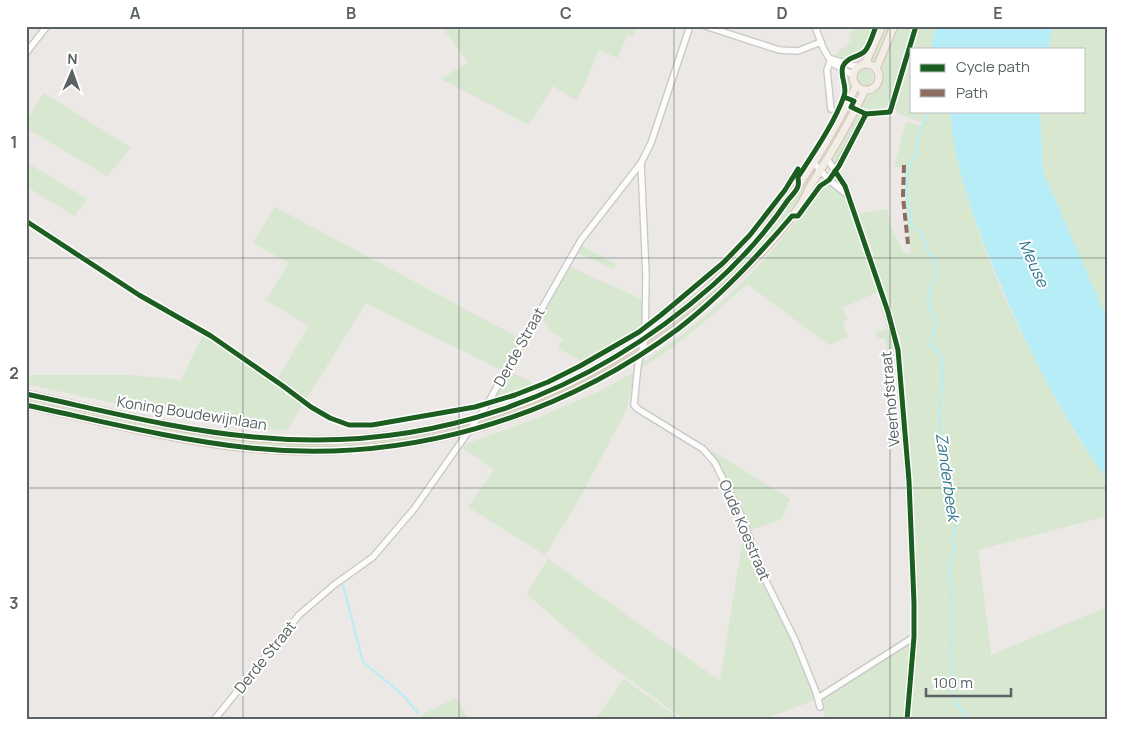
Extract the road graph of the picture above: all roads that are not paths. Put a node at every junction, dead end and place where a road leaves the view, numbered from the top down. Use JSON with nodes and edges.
{"nodes":[{"id":1,"x":47,"y":26,"type":"edge"},
{"id":2,"x":690,"y":26,"type":"edge"},
{"id":3,"x":705,"y":26,"type":"edge"},
{"id":4,"x":815,"y":26,"type":"edge"},
{"id":5,"x":882,"y":26,"type":"edge"},
{"id":6,"x":894,"y":26,"type":"edge"},
{"id":7,"x":821,"y":42,"type":"junction"},
{"id":8,"x":26,"y":53,"type":"edge"},
{"id":9,"x":831,"y":59,"type":"junction"},
{"id":10,"x":862,"y":65,"type":"junction"},
{"id":11,"x":876,"y":69,"type":"junction"},
{"id":12,"x":853,"y":74,"type":"junction"},
{"id":13,"x":856,"y":86,"type":"junction"},
{"id":14,"x":865,"y":90,"type":"junction"},
{"id":15,"x":831,"y":109,"type":"dead end"},
{"id":16,"x":866,"y":114,"type":"dead end"},
{"id":17,"x":828,"y":160,"type":"junction"},
{"id":18,"x":641,"y":163,"type":"junction"},
{"id":19,"x":814,"y":163,"type":"junction"},
{"id":20,"x":835,"y":171,"type":"junction"},
{"id":21,"x":820,"y":172,"type":"junction"},
{"id":22,"x":848,"y":195,"type":"junction"},
{"id":23,"x":645,"y":339,"type":"junction"},
{"id":24,"x":642,"y":354,"type":"junction"},
{"id":25,"x":26,"y":394,"type":"edge"},
{"id":26,"x":26,"y":405,"type":"edge"},
{"id":27,"x":479,"y":417,"type":"junction"},
{"id":28,"x":470,"y":431,"type":"junction"},
{"id":29,"x":914,"y":637,"type":"junction"},
{"id":30,"x":818,"y":698,"type":"junction"},
{"id":31,"x":820,"y":707,"type":"dead end"},
{"id":32,"x":214,"y":720,"type":"edge"},
{"id":33,"x":907,"y":720,"type":"edge"}],
"edges":[{"from":1,"to":8,"type":"street"},
{"from":2,"to":18,"type":"street","name":"Derde Straat"},
{"from":3,"to":7,"type":"street"},
{"from":4,"to":7,"type":"street"},
{"from":5,"to":10,"type":"main road"},
{"from":6,"to":11,"type":"main road"},
{"from":7,"to":9,"type":"street"},
{"from":9,"to":10,"type":"street"},
{"from":9,"to":12,"type":"street"},
{"from":9,"to":15,"type":"street"},
{"from":10,"to":11,"type":"main road"},
{"from":10,"to":12,"type":"main road"},
{"from":11,"to":14,"type":"main road"},
{"from":12,"to":13,"type":"main road"},
{"from":13,"to":14,"type":"main road"},
{"from":13,"to":19,"type":"main road","name":"Koning Boudewijnlaan"},
{"from":14,"to":17,"type":"main road","name":"Koning Boudewijnlaan"},
{"from":16,"to":20,"type":"street"},
{"from":17,"to":20,"type":"street","name":"Veerhofstraat"},
{"from":17,"to":21,"type":"main road","name":"Koning Boudewijnlaan"},
{"from":18,"to":23,"type":"street","name":"Oude Koestraat"},
{"from":18,"to":27,"type":"street","name":"Derde Straat"},
{"from":19,"to":21,"type":"street"},
{"from":19,"to":23,"type":"main road","name":"Koning Boudewijnlaan"},
{"from":20,"to":22,"type":"street","name":"Veerhofstraat"},
{"from":21,"to":22,"type":"street"},
{"from":21,"to":24,"type":"main road","name":"Koning Boudewijnlaan"},
{"from":22,"to":29,"type":"street","name":"Veerhofstraat"},
{"from":23,"to":24,"type":"street","name":"Oude Koestraat"},
{"from":23,"to":27,"type":"main road","name":"Koning Boudewijnlaan"},
{"from":24,"to":28,"type":"main road","name":"Koning Boudewijnlaan"},
{"from":24,"to":30,"type":"street","name":"Oude Koestraat"},
{"from":25,"to":27,"type":"main road","name":"Koning Boudewijnlaan"},
{"from":26,"to":28,"type":"main road","name":"Koning Boudewijnlaan"},
{"from":27,"to":28,"type":"street","name":"Derde Straat"},
{"from":28,"to":32,"type":"street","name":"Derde Straat"},
{"from":29,"to":30,"type":"street"},
{"from":29,"to":33,"type":"street","name":"Veerhofstraat"},
{"from":30,"to":31,"type":"street"}]}
